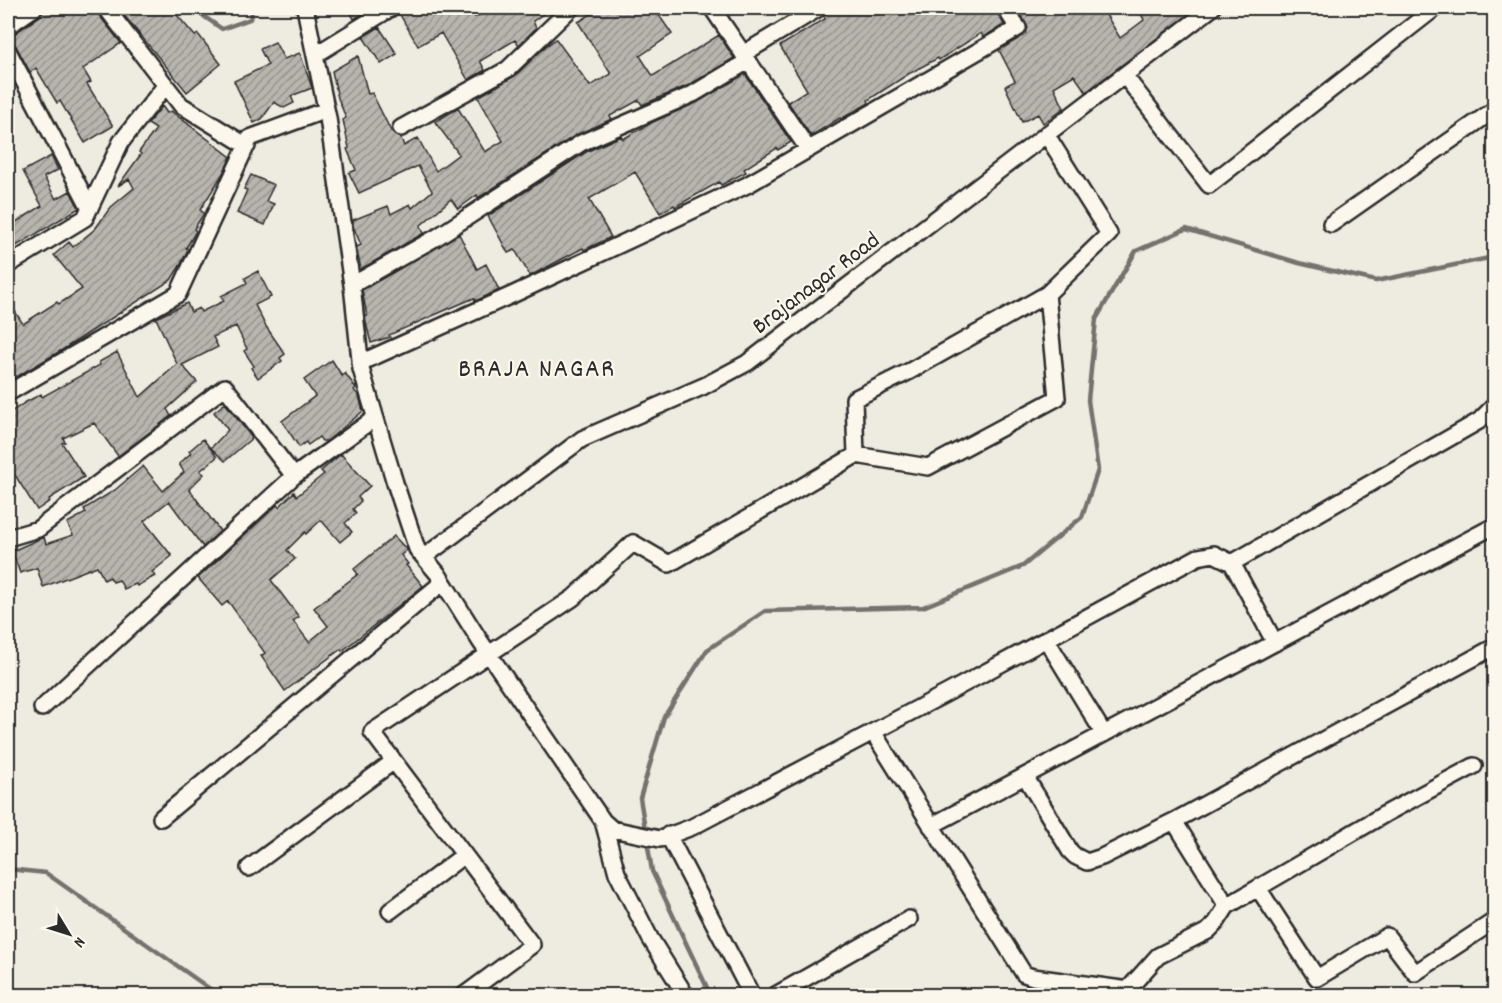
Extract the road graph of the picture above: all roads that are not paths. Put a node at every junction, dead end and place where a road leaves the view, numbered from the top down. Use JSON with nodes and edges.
{"nodes":[{"id":1,"x":34,"y":8,"type":"edge"},
{"id":2,"x":106,"y":8,"type":"edge"},
{"id":3,"x":305,"y":8,"type":"edge"},
{"id":4,"x":391,"y":8,"type":"edge"},
{"id":5,"x":571,"y":8,"type":"edge"},
{"id":6,"x":712,"y":8,"type":"edge"},
{"id":7,"x":819,"y":8,"type":"edge"},
{"id":8,"x":1005,"y":8,"type":"edge"},
{"id":9,"x":1212,"y":8,"type":"edge"},
{"id":10,"x":1435,"y":8,"type":"edge"},
{"id":11,"x":8,"y":26,"type":"edge"},
{"id":12,"x":8,"y":51,"type":"edge"},
{"id":13,"x":315,"y":55,"type":"junction"},
{"id":14,"x":746,"y":57,"type":"junction"},
{"id":15,"x":1124,"y":75,"type":"junction"},
{"id":16,"x":165,"y":86,"type":"junction"},
{"id":17,"x":326,"y":110,"type":"junction"},
{"id":18,"x":1494,"y":110,"type":"edge"},
{"id":19,"x":401,"y":128,"type":"dead end"},
{"id":20,"x":1046,"y":134,"type":"junction"},
{"id":21,"x":247,"y":147,"type":"junction"},
{"id":22,"x":808,"y":149,"type":"junction"},
{"id":23,"x":90,"y":208,"type":"junction"},
{"id":24,"x":1331,"y":224,"type":"dead end"},
{"id":25,"x":8,"y":265,"type":"edge"},
{"id":26,"x":352,"y":285,"type":"junction"},
{"id":27,"x":1047,"y":294,"type":"junction"},
{"id":28,"x":360,"y":363,"type":"junction"},
{"id":29,"x":8,"y":393,"type":"edge"},
{"id":30,"x":1494,"y":406,"type":"edge"},
{"id":31,"x":375,"y":418,"type":"junction"},
{"id":32,"x":856,"y":455,"type":"junction"},
{"id":33,"x":294,"y":476,"type":"junction"},
{"id":34,"x":1494,"y":526,"type":"edge"},
{"id":35,"x":8,"y":538,"type":"edge"},
{"id":36,"x":424,"y":557,"type":"junction"},
{"id":37,"x":1232,"y":563,"type":"junction"},
{"id":38,"x":443,"y":582,"type":"junction"},
{"id":39,"x":1046,"y":639,"type":"junction"},
{"id":40,"x":1275,"y":643,"type":"junction"},
{"id":41,"x":1494,"y":647,"type":"edge"},
{"id":42,"x":489,"y":654,"type":"junction"},
{"id":43,"x":42,"y":708,"type":"dead end"},
{"id":44,"x":873,"y":732,"type":"junction"},
{"id":45,"x":1104,"y":734,"type":"junction"},
{"id":46,"x":394,"y":761,"type":"junction"},
{"id":47,"x":1474,"y":766,"type":"dead end"},
{"id":48,"x":1025,"y":776,"type":"junction"},
{"id":49,"x":161,"y":818,"type":"dead end"},
{"id":50,"x":1174,"y":820,"type":"junction"},
{"id":51,"x":608,"y":825,"type":"junction"},
{"id":52,"x":931,"y":826,"type":"junction"},
{"id":53,"x":664,"y":837,"type":"junction"},
{"id":54,"x":464,"y":855,"type":"junction"},
{"id":55,"x":249,"y":868,"type":"dead end"},
{"id":56,"x":1258,"y":888,"type":"junction"},
{"id":57,"x":1227,"y":906,"type":"junction"},
{"id":58,"x":390,"y":911,"type":"dead end"},
{"id":59,"x":909,"y":919,"type":"dead end"},
{"id":60,"x":1494,"y":921,"type":"edge"},
{"id":61,"x":1129,"y":994,"type":"edge"},
{"id":62,"x":463,"y":996,"type":"edge"},
{"id":63,"x":686,"y":996,"type":"edge"},
{"id":64,"x":752,"y":996,"type":"edge"},
{"id":65,"x":774,"y":996,"type":"edge"}],
"edges":[{"from":1,"to":11,"type":"street"},
{"from":2,"to":16,"type":"street"},
{"from":3,"to":13,"type":"street"},
{"from":4,"to":13,"type":"street"},
{"from":5,"to":19,"type":"street"},
{"from":6,"to":14,"type":"street"},
{"from":7,"to":14,"type":"street"},
{"from":8,"to":22,"type":"street"},
{"from":9,"to":15,"type":"street","name":"Brajanagar Road"},
{"from":10,"to":15,"type":"street"},
{"from":12,"to":23,"type":"street"},
{"from":13,"to":17,"type":"street"},
{"from":14,"to":22,"type":"street"},
{"from":14,"to":26,"type":"street"},
{"from":15,"to":20,"type":"street","name":"Brajanagar Road"},
{"from":16,"to":21,"type":"street"},
{"from":16,"to":23,"type":"street"},
{"from":17,"to":21,"type":"street"},
{"from":17,"to":26,"type":"street"},
{"from":18,"to":24,"type":"street"},
{"from":20,"to":27,"type":"street"},
{"from":20,"to":36,"type":"street","name":"Brajanagar Road"},
{"from":21,"to":29,"type":"street"},
{"from":22,"to":28,"type":"street"},
{"from":23,"to":25,"type":"street"},
{"from":26,"to":28,"type":"street"},
{"from":27,"to":32,"type":"street"},
{"from":27,"to":32,"type":"street"},
{"from":28,"to":31,"type":"street"},
{"from":30,"to":37,"type":"street"},
{"from":31,"to":33,"type":"street"},
{"from":31,"to":36,"type":"street"},
{"from":32,"to":42,"type":"street"},
{"from":33,"to":35,"type":"street"},
{"from":33,"to":43,"type":"street"},
{"from":34,"to":40,"type":"street"},
{"from":36,"to":38,"type":"street"},
{"from":37,"to":39,"type":"street"},
{"from":37,"to":40,"type":"street"},
{"from":38,"to":42,"type":"street"},
{"from":38,"to":49,"type":"street"},
{"from":39,"to":44,"type":"street"},
{"from":39,"to":45,"type":"street"},
{"from":40,"to":45,"type":"street"},
{"from":41,"to":50,"type":"street"},
{"from":42,"to":46,"type":"street"},
{"from":42,"to":51,"type":"street"},
{"from":44,"to":52,"type":"street"},
{"from":44,"to":53,"type":"street"},
{"from":45,"to":48,"type":"street"},
{"from":46,"to":54,"type":"street"},
{"from":46,"to":55,"type":"street"},
{"from":47,"to":56,"type":"street"},
{"from":48,"to":50,"type":"street"},
{"from":48,"to":52,"type":"street"},
{"from":50,"to":57,"type":"street"},
{"from":51,"to":53,"type":"street"},
{"from":51,"to":63,"type":"street"},
{"from":52,"to":61,"type":"street"},
{"from":53,"to":64,"type":"street"},
{"from":54,"to":58,"type":"street"},
{"from":54,"to":62,"type":"street"},
{"from":56,"to":57,"type":"street"},
{"from":56,"to":60,"type":"street"},
{"from":57,"to":61,"type":"street"},
{"from":59,"to":65,"type":"street"}]}
